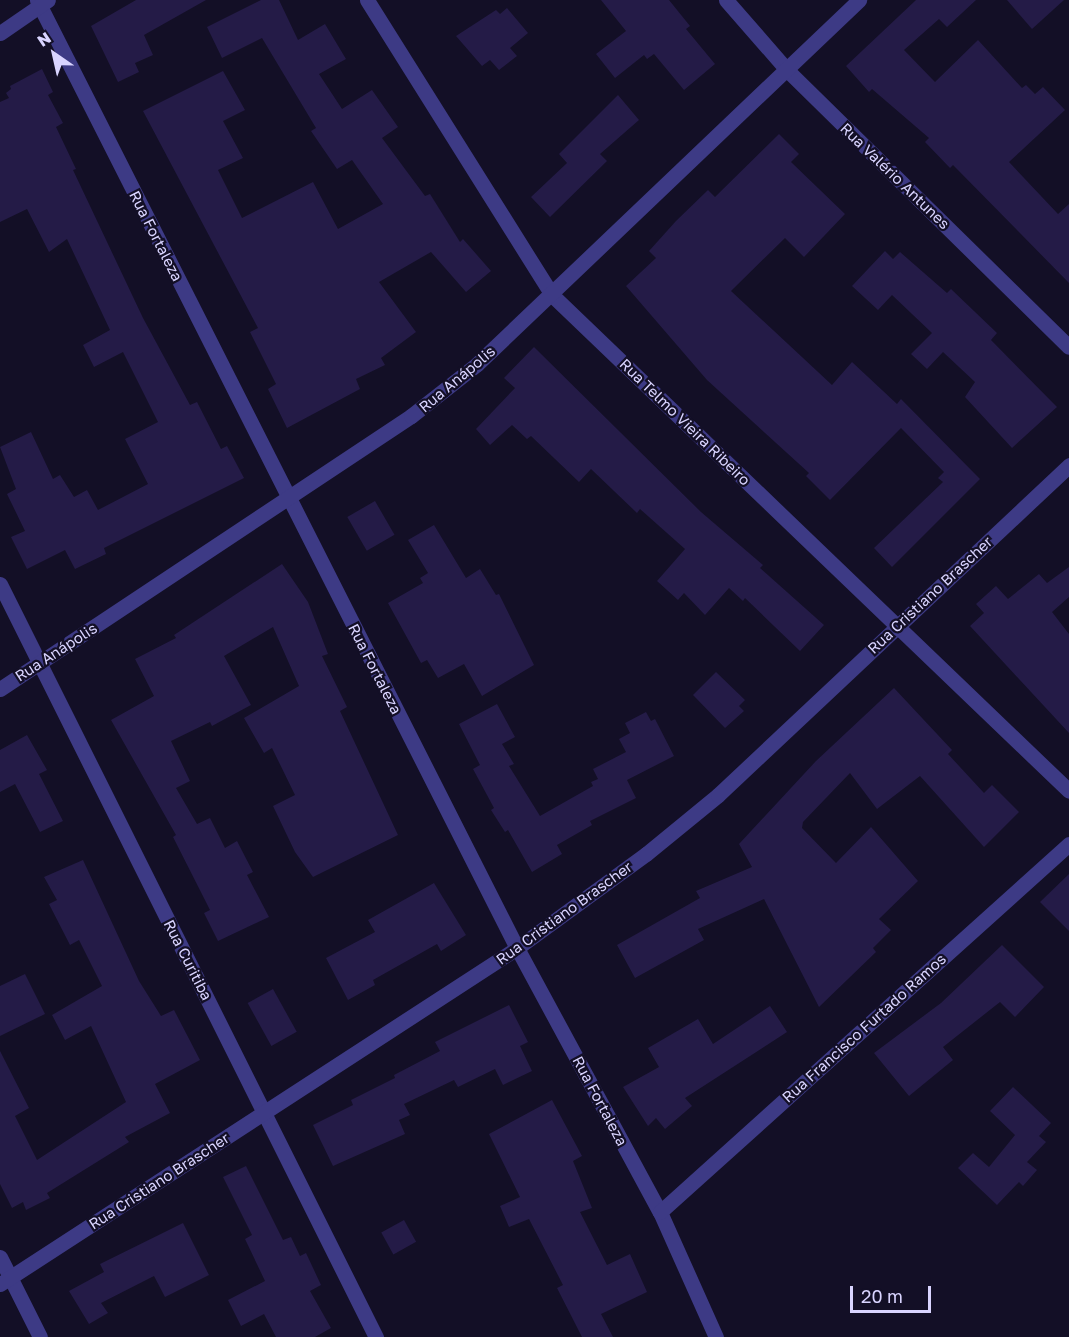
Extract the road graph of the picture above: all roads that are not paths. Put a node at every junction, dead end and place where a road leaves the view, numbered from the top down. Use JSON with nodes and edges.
{"nodes":[{"id":1,"x":368,"y":0,"type":"edge"},
{"id":2,"x":726,"y":0,"type":"edge"},
{"id":3,"x":859,"y":0,"type":"edge"},
{"id":4,"x":42,"y":2,"type":"edge"},
{"id":5,"x":0,"y":33,"type":"edge"},
{"id":6,"x":787,"y":70,"type":"junction"},
{"id":7,"x":552,"y":295,"type":"junction"},
{"id":8,"x":1069,"y":347,"type":"edge"},
{"id":9,"x":1069,"y":465,"type":"edge"},
{"id":10,"x":289,"y":500,"type":"junction"},
{"id":11,"x":0,"y":584,"type":"edge"},
{"id":12,"x":897,"y":626,"type":"junction"},
{"id":13,"x":40,"y":663,"type":"junction"},
{"id":14,"x":0,"y":689,"type":"edge"},
{"id":15,"x":1069,"y":791,"type":"edge"},
{"id":16,"x":1069,"y":844,"type":"edge"},
{"id":17,"x":518,"y":948,"type":"junction"},
{"id":18,"x":264,"y":1113,"type":"junction"},
{"id":19,"x":660,"y":1212,"type":"junction"},
{"id":20,"x":0,"y":1257,"type":"edge"},
{"id":21,"x":5,"y":1281,"type":"edge"},
{"id":22,"x":40,"y":1337,"type":"edge"},
{"id":23,"x":376,"y":1337,"type":"edge"},
{"id":24,"x":716,"y":1337,"type":"edge"}],
"edges":[{"from":1,"to":7,"type":"street","name":"Rua Telmo Vieira Ribeiro"},
{"from":2,"to":6,"type":"street","name":"Rua Valério Antunes"},
{"from":3,"to":6,"type":"street","name":"Rua Anápolis"},
{"from":4,"to":5,"type":"street"},
{"from":4,"to":10,"type":"street","name":"Rua Fortaleza"},
{"from":6,"to":7,"type":"street","name":"Rua Anápolis"},
{"from":6,"to":8,"type":"street","name":"Rua Valério Antunes"},
{"from":7,"to":10,"type":"street","name":"Rua Anápolis"},
{"from":7,"to":12,"type":"street","name":"Rua Telmo Vieira Ribeiro"},
{"from":9,"to":12,"type":"street","name":"Rua Cristiano Brascher"},
{"from":10,"to":13,"type":"street","name":"Rua Anápolis"},
{"from":10,"to":17,"type":"street","name":"Rua Fortaleza"},
{"from":11,"to":13,"type":"street","name":"Rua Curitiba"},
{"from":12,"to":15,"type":"street","name":"Rua Telmo Vieira Ribeiro"},
{"from":12,"to":17,"type":"street","name":"Rua Cristiano Brascher"},
{"from":13,"to":14,"type":"street","name":"Rua Anápolis"},
{"from":13,"to":18,"type":"street","name":"Rua Curitiba"},
{"from":16,"to":19,"type":"street","name":"Rua Francisco Furtado Ramos"},
{"from":17,"to":18,"type":"street","name":"Rua Cristiano Brascher"},
{"from":17,"to":19,"type":"street","name":"Rua Fortaleza"},
{"from":18,"to":21,"type":"street","name":"Rua Cristiano Brascher"},
{"from":18,"to":23,"type":"street","name":"Rua Curitiba"},
{"from":19,"to":24,"type":"street","name":"Rua Fortaleza"},
{"from":20,"to":21,"type":"street"},
{"from":21,"to":22,"type":"street"}]}
